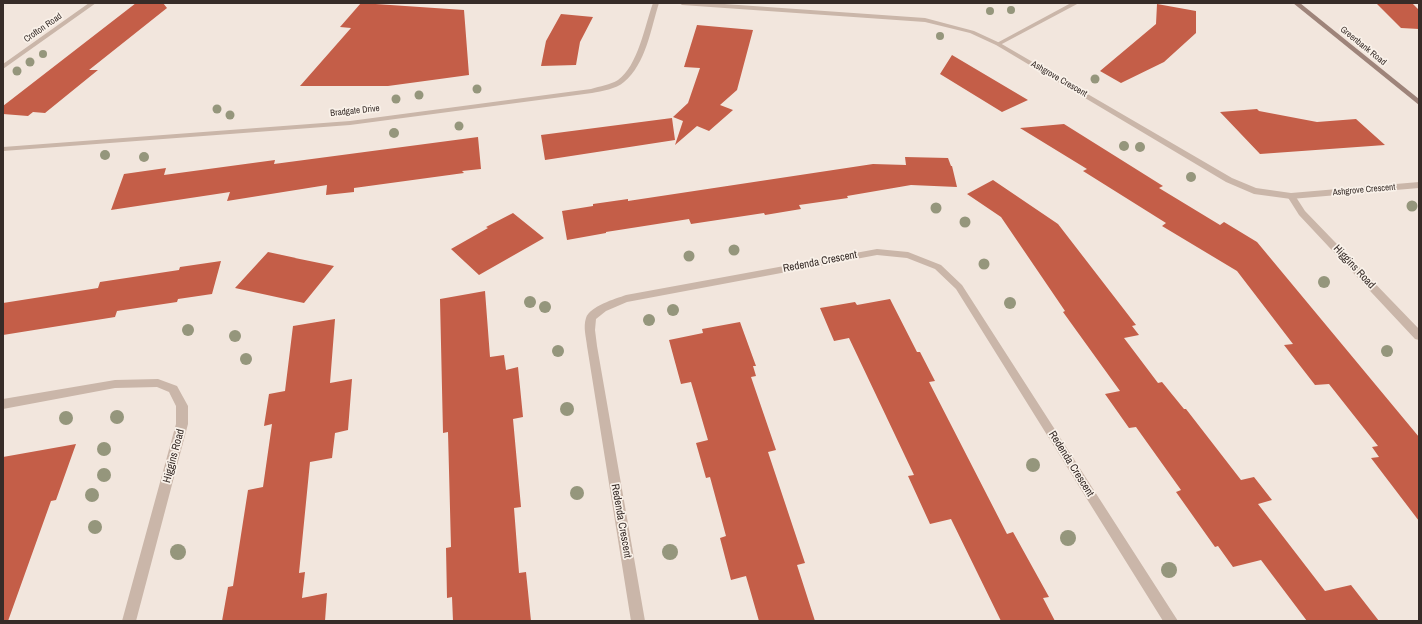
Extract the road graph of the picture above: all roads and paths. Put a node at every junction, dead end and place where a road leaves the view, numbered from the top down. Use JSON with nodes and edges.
{"nodes":[{"id":1,"x":93,"y":3,"type":"edge"},
{"id":2,"x":656,"y":3,"type":"edge"},
{"id":3,"x":682,"y":3,"type":"edge"},
{"id":4,"x":1076,"y":3,"type":"edge"},
{"id":5,"x":1296,"y":3,"type":"edge"},
{"id":6,"x":998,"y":44,"type":"junction"},
{"id":7,"x":3,"y":67,"type":"edge"},
{"id":8,"x":1419,"y":103,"type":"edge"},
{"id":9,"x":3,"y":148,"type":"edge"},
{"id":10,"x":1419,"y":185,"type":"edge"},
{"id":11,"x":1291,"y":196,"type":"junction"},
{"id":12,"x":1419,"y":336,"type":"edge"},
{"id":13,"x":3,"y":404,"type":"edge"},
{"id":14,"x":129,"y":621,"type":"edge"},
{"id":15,"x":638,"y":621,"type":"edge"},
{"id":16,"x":1170,"y":621,"type":"edge"}],
"edges":[{"from":1,"to":7,"type":"street","name":"Crofton Road"},
{"from":2,"to":9,"type":"street","name":"Bradgate Drive"},
{"from":3,"to":6,"type":"street","name":"Ashgrove Crescent"},
{"from":4,"to":6,"type":"street"},
{"from":5,"to":8,"type":"main road","name":"Greenbank Road"},
{"from":6,"to":11,"type":"street","name":"Ashgrove Crescent"},
{"from":10,"to":11,"type":"street","name":"Ashgrove Crescent"},
{"from":11,"to":12,"type":"street","name":"Higgins Road"},
{"from":13,"to":14,"type":"street","name":"Higgins Road"},
{"from":15,"to":16,"type":"street","name":"Redenda Crescent"}]}
